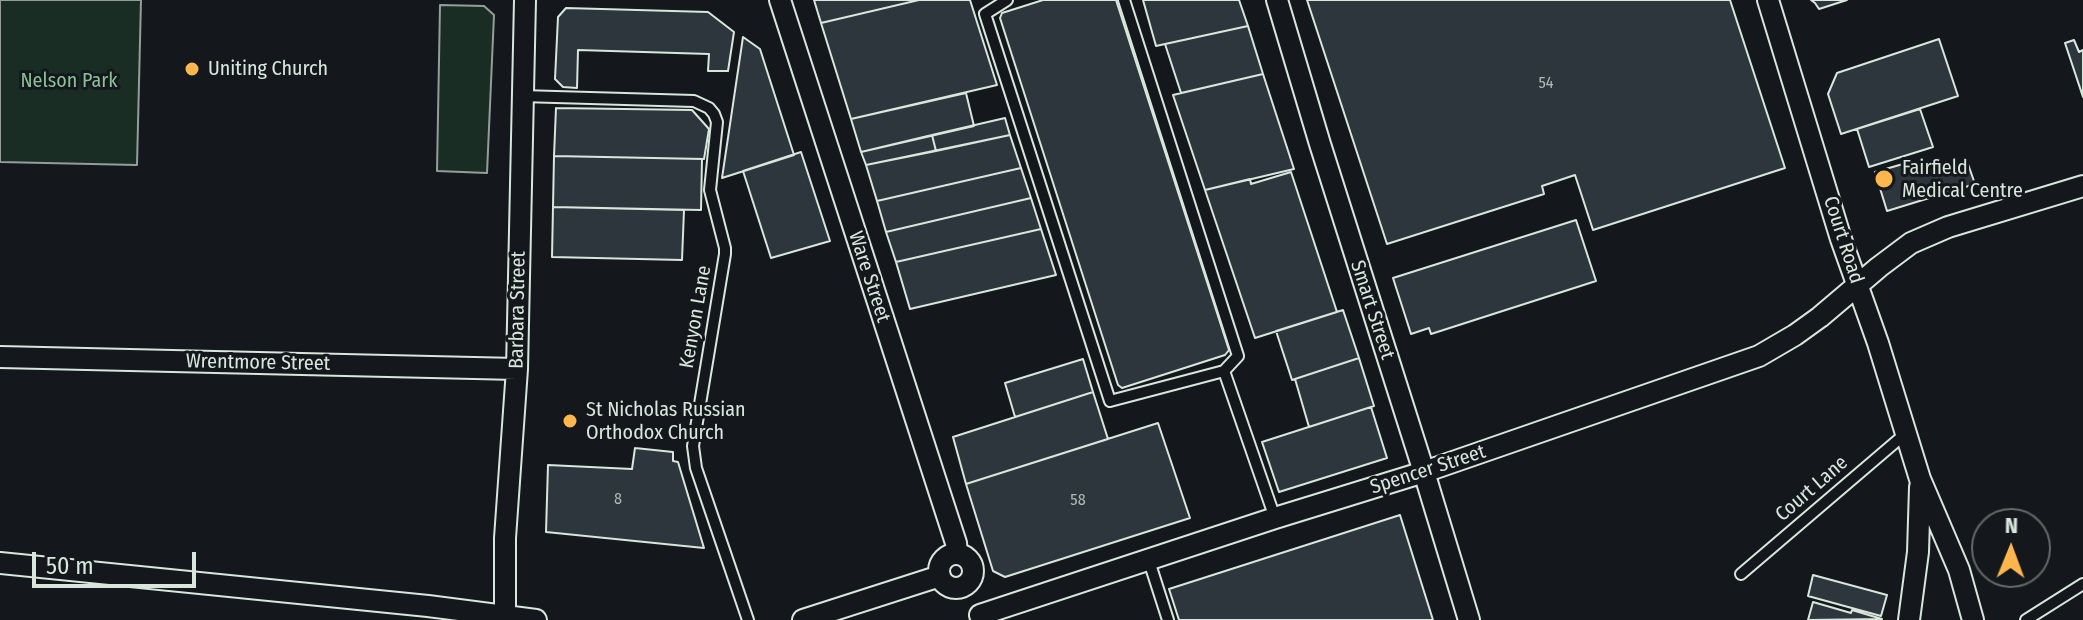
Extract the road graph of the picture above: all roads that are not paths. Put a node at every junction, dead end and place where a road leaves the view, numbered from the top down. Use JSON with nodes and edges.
{"nodes":[{"id":1,"x":525,"y":0,"type":"edge"},
{"id":2,"x":780,"y":0,"type":"edge"},
{"id":3,"x":1007,"y":0,"type":"edge"},
{"id":4,"x":1124,"y":0,"type":"edge"},
{"id":5,"x":1277,"y":0,"type":"edge"},
{"id":6,"x":1768,"y":0,"type":"edge"},
{"id":7,"x":521,"y":96,"type":"junction"},
{"id":8,"x":2083,"y":186,"type":"edge"},
{"id":9,"x":1857,"y":286,"type":"junction"},
{"id":10,"x":0,"y":357,"type":"edge"},
{"id":11,"x":517,"y":369,"type":"junction"},
{"id":12,"x":1224,"y":371,"type":"junction"},
{"id":13,"x":1907,"y":432,"type":"junction"},
{"id":14,"x":1424,"y":472,"type":"junction"},
{"id":15,"x":1920,"y":479,"type":"junction"},
{"id":16,"x":1275,"y":518,"type":"junction"},
{"id":17,"x":957,"y":554,"type":"junction"},
{"id":18,"x":1149,"y":561,"type":"junction"},
{"id":19,"x":0,"y":563,"type":"edge"},
{"id":20,"x":1741,"y":574,"type":"dead end"},
{"id":21,"x":940,"y":576,"type":"junction"},
{"id":22,"x":967,"y":583,"type":"junction"},
{"id":23,"x":2083,"y":584,"type":"edge"},
{"id":24,"x":504,"y":618,"type":"edge"},
{"id":25,"x":980,"y":618,"type":"edge"},
{"id":26,"x":536,"y":620,"type":"edge"},
{"id":27,"x":748,"y":620,"type":"edge"},
{"id":28,"x":803,"y":620,"type":"edge"},
{"id":29,"x":1168,"y":620,"type":"edge"},
{"id":30,"x":1469,"y":620,"type":"edge"},
{"id":31,"x":1909,"y":620,"type":"edge"},
{"id":32,"x":1973,"y":620,"type":"edge"},
{"id":33,"x":2026,"y":620,"type":"edge"}],
"edges":[{"from":1,"to":7,"type":"street","name":"Barbara Street"},
{"from":2,"to":17,"type":"street","name":"Ware Street"},
{"from":3,"to":12,"type":"lane"},
{"from":4,"to":12,"type":"lane"},
{"from":5,"to":14,"type":"street","name":"Smart Street"},
{"from":6,"to":9,"type":"street","name":"Court Road"},
{"from":7,"to":11,"type":"street","name":"Barbara Street"},
{"from":7,"to":27,"type":"lane","name":"Kenyon Lane"},
{"from":8,"to":9,"type":"street","name":"Spencer Street"},
{"from":9,"to":13,"type":"street","name":"Court Road"},
{"from":9,"to":14,"type":"street","name":"Spencer Street"},
{"from":10,"to":11,"type":"street","name":"Wrentmore Street"},
{"from":11,"to":24,"type":"street","name":"Barbara Street"},
{"from":12,"to":16,"type":"lane"},
{"from":13,"to":15,"type":"street","name":"Court Road"},
{"from":13,"to":20,"type":"lane","name":"Court Lane"},
{"from":14,"to":16,"type":"street","name":"Spencer Street"},
{"from":14,"to":30,"type":"street","name":"Smart Street"},
{"from":15,"to":31,"type":"street","name":"Court Road"},
{"from":15,"to":32,"type":"street","name":"Court Road"},
{"from":16,"to":18,"type":"street","name":"Spencer Street"},
{"from":17,"to":21,"type":"street"},
{"from":17,"to":22,"type":"street"},
{"from":18,"to":25,"type":"street","name":"Spencer Street"},
{"from":18,"to":29,"type":"lane"},
{"from":19,"to":24,"type":"street"},
{"from":21,"to":22,"type":"street"},
{"from":21,"to":28,"type":"street"},
{"from":22,"to":25,"type":"street"},
{"from":23,"to":33,"type":"lane"},
{"from":24,"to":26,"type":"street"}]}
